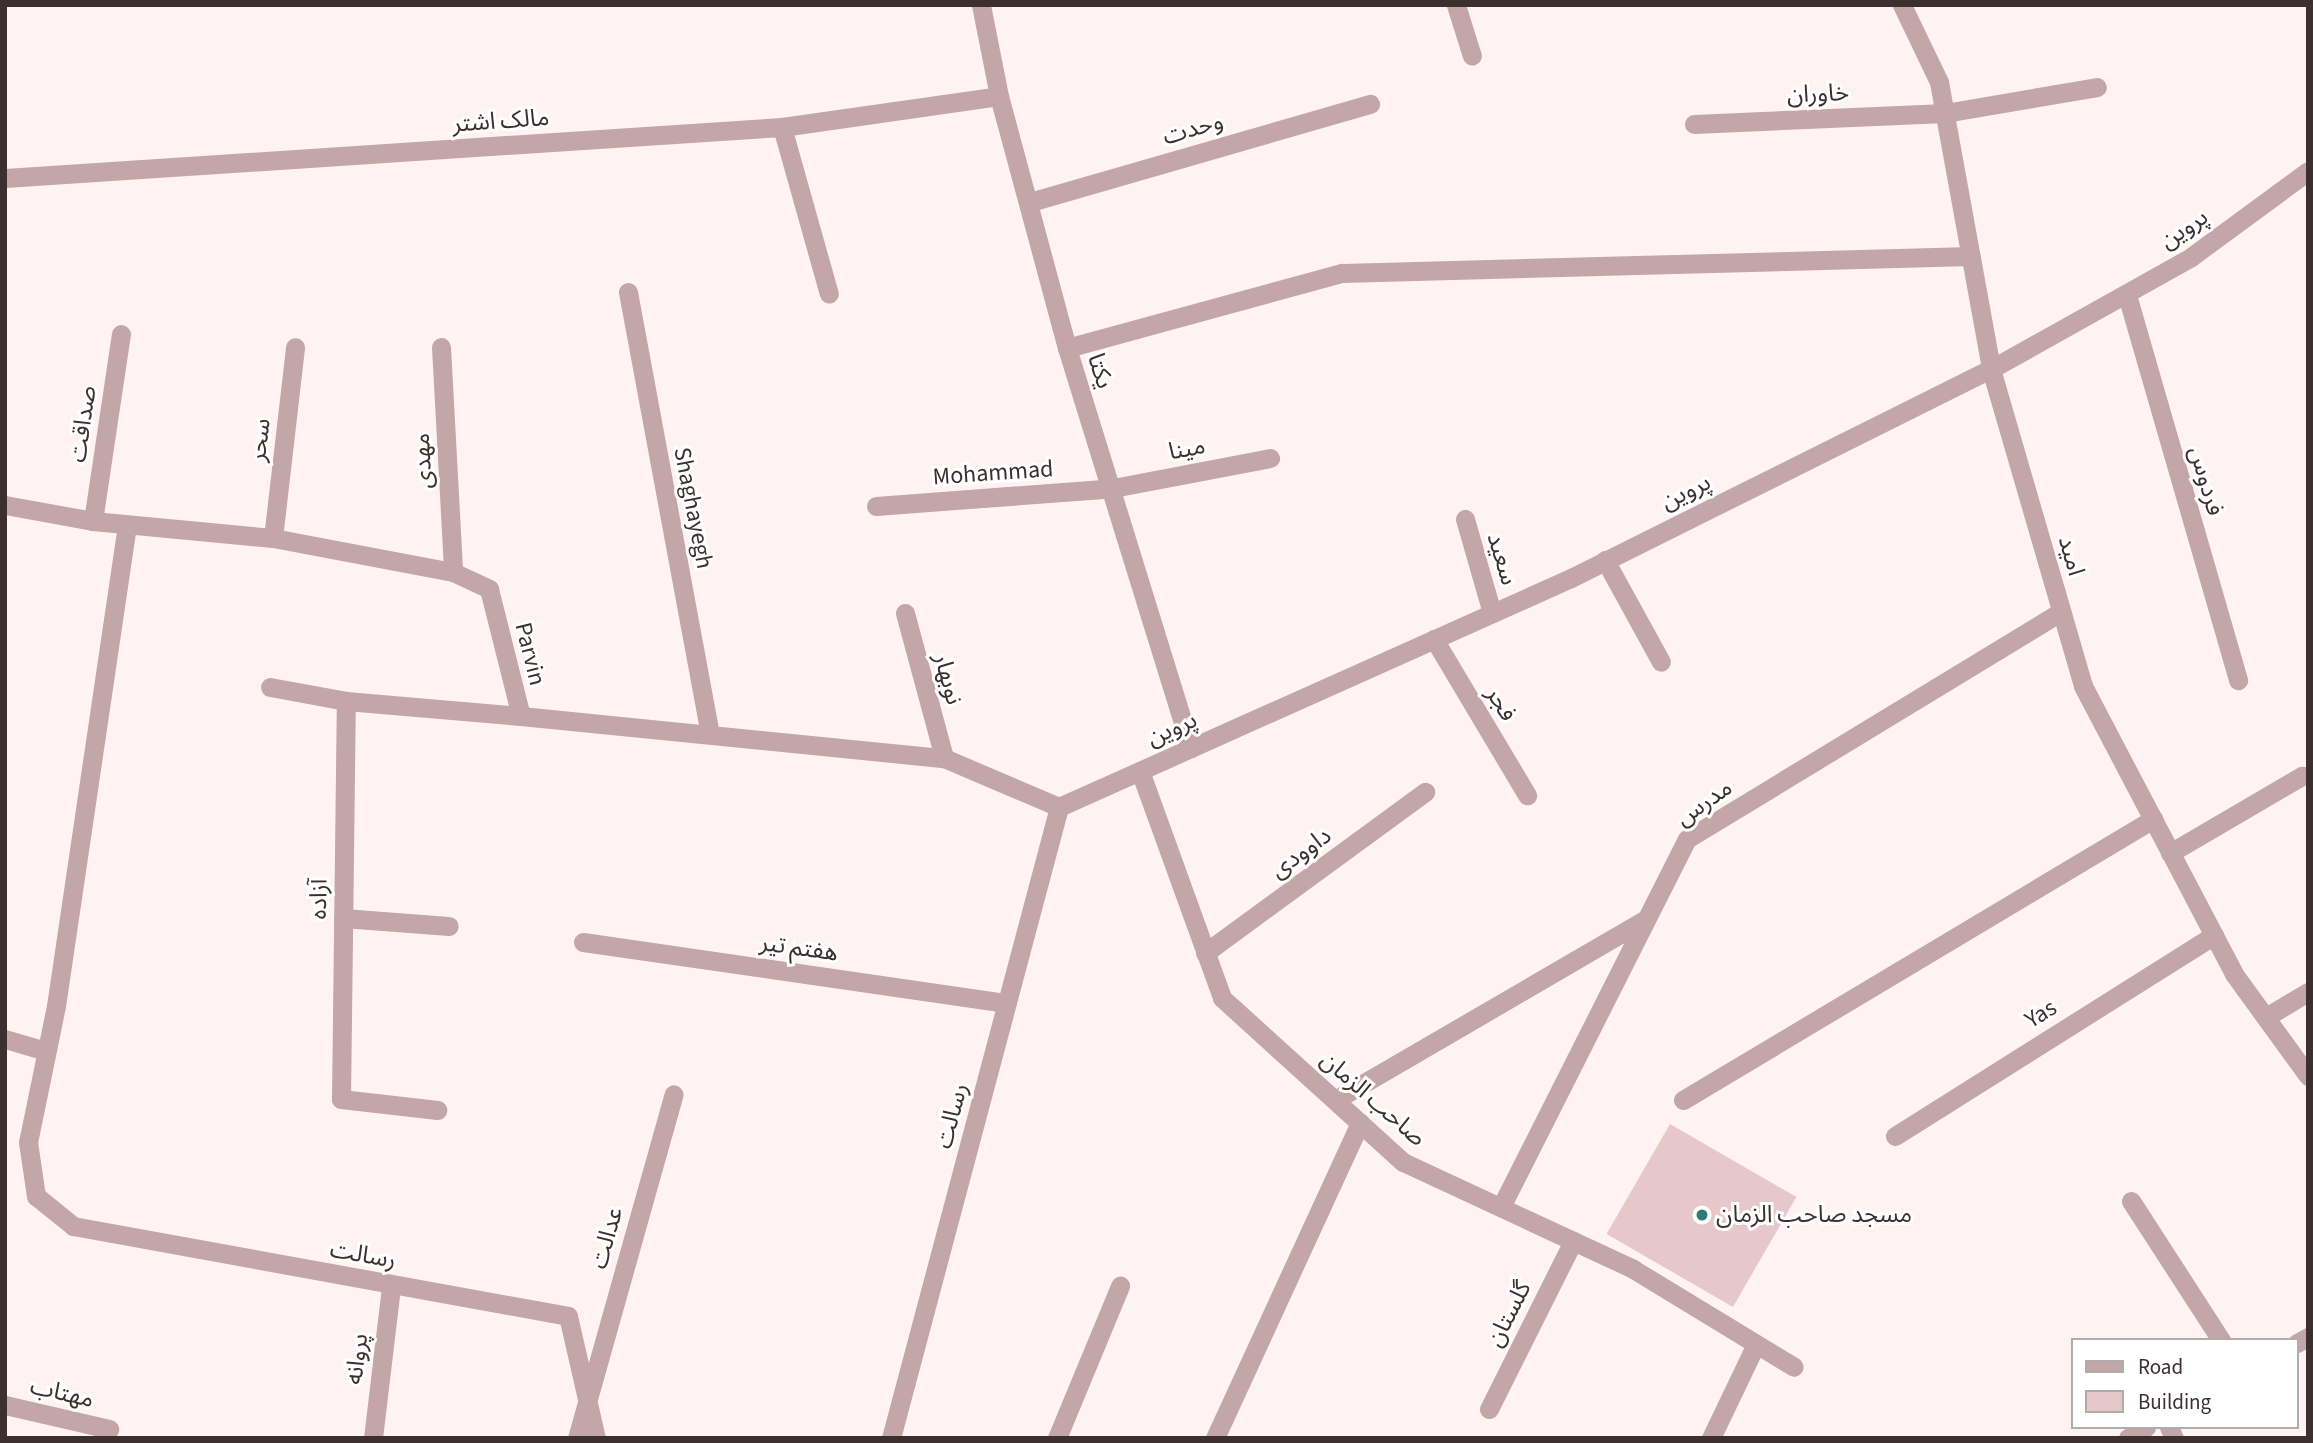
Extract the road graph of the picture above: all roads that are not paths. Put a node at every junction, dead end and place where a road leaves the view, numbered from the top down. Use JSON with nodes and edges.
{"nodes":[{"id":1,"x":981,"y":5,"type":"edge"},
{"id":2,"x":1456,"y":5,"type":"edge"},
{"id":3,"x":1908,"y":7,"type":"edge"},
{"id":4,"x":1472,"y":56,"type":"dead end"},
{"id":5,"x":2097,"y":87,"type":"dead end"},
{"id":6,"x":999,"y":96,"type":"junction"},
{"id":7,"x":1370,"y":104,"type":"dead end"},
{"id":8,"x":1945,"y":113,"type":"junction"},
{"id":9,"x":1694,"y":124,"type":"dead end"},
{"id":10,"x":782,"y":127,"type":"junction"},
{"id":11,"x":2308,"y":171,"type":"edge"},
{"id":12,"x":5,"y":178,"type":"edge"},
{"id":13,"x":1030,"y":202,"type":"junction"},
{"id":14,"x":1971,"y":256,"type":"junction"},
{"id":15,"x":628,"y":292,"type":"dead end"},
{"id":16,"x":829,"y":294,"type":"dead end"},
{"id":17,"x":2127,"y":295,"type":"junction"},
{"id":18,"x":121,"y":334,"type":"dead end"},
{"id":19,"x":295,"y":347,"type":"dead end"},
{"id":20,"x":441,"y":347,"type":"dead end"},
{"id":21,"x":1067,"y":348,"type":"junction"},
{"id":22,"x":1991,"y":369,"type":"junction"},
{"id":23,"x":1270,"y":458,"type":"dead end"},
{"id":24,"x":1113,"y":488,"type":"junction"},
{"id":25,"x":5,"y":505,"type":"edge"},
{"id":26,"x":876,"y":506,"type":"dead end"},
{"id":27,"x":1465,"y":519,"type":"dead end"},
{"id":28,"x":93,"y":521,"type":"junction"},
{"id":29,"x":127,"y":525,"type":"junction"},
{"id":30,"x":273,"y":538,"type":"junction"},
{"id":31,"x":1605,"y":560,"type":"junction"},
{"id":32,"x":453,"y":572,"type":"junction"},
{"id":33,"x":1492,"y":612,"type":"junction"},
{"id":34,"x":2061,"y":612,"type":"junction"},
{"id":35,"x":905,"y":613,"type":"dead end"},
{"id":36,"x":1434,"y":639,"type":"junction"},
{"id":37,"x":1661,"y":662,"type":"dead end"},
{"id":38,"x":2238,"y":680,"type":"dead end"},
{"id":39,"x":270,"y":687,"type":"dead end"},
{"id":40,"x":346,"y":701,"type":"junction"},
{"id":41,"x":521,"y":716,"type":"junction"},
{"id":42,"x":710,"y":733,"type":"junction"},
{"id":43,"x":1191,"y":748,"type":"junction"},
{"id":44,"x":944,"y":758,"type":"junction"},
{"id":45,"x":1140,"y":771,"type":"junction"},
{"id":46,"x":2302,"y":776,"type":"dead end"},
{"id":47,"x":1425,"y":792,"type":"dead end"},
{"id":48,"x":1527,"y":795,"type":"dead end"},
{"id":49,"x":1059,"y":807,"type":"junction"},
{"id":50,"x":2152,"y":819,"type":"junction"},
{"id":51,"x":2171,"y":853,"type":"junction"},
{"id":52,"x":343,"y":918,"type":"junction"},
{"id":53,"x":1647,"y":918,"type":"junction"},
{"id":54,"x":449,"y":926,"type":"dead end"},
{"id":55,"x":2214,"y":934,"type":"junction"},
{"id":56,"x":583,"y":942,"type":"dead end"},
{"id":57,"x":1205,"y":953,"type":"junction"},
{"id":58,"x":2308,"y":992,"type":"edge"},
{"id":59,"x":1007,"y":1003,"type":"junction"},
{"id":60,"x":2266,"y":1017,"type":"junction"},
{"id":61,"x":5,"y":1039,"type":"edge"},
{"id":62,"x":46,"y":1051,"type":"junction"},
{"id":63,"x":2308,"y":1076,"type":"edge"},
{"id":64,"x":674,"y":1094,"type":"dead end"},
{"id":65,"x":1335,"y":1100,"type":"junction"},
{"id":66,"x":1683,"y":1100,"type":"dead end"},
{"id":67,"x":437,"y":1110,"type":"dead end"},
{"id":68,"x":1360,"y":1123,"type":"junction"},
{"id":69,"x":1895,"y":1136,"type":"dead end"},
{"id":70,"x":2132,"y":1201,"type":"dead end"},
{"id":71,"x":1501,"y":1207,"type":"junction"},
{"id":72,"x":1573,"y":1241,"type":"junction"},
{"id":73,"x":391,"y":1286,"type":"junction"},
{"id":74,"x":1120,"y":1286,"type":"dead end"},
{"id":75,"x":2220,"y":1338,"type":"edge"},
{"id":76,"x":1756,"y":1344,"type":"junction"},
{"id":77,"x":1794,"y":1367,"type":"dead end"},
{"id":78,"x":587,"y":1396,"type":"junction"},
{"id":79,"x":5,"y":1405,"type":"edge"},
{"id":80,"x":1489,"y":1409,"type":"dead end"},
{"id":81,"x":108,"y":1429,"type":"dead end"},
{"id":82,"x":373,"y":1438,"type":"edge"},
{"id":83,"x":577,"y":1438,"type":"edge"},
{"id":84,"x":596,"y":1438,"type":"edge"},
{"id":85,"x":891,"y":1438,"type":"edge"},
{"id":86,"x":1058,"y":1438,"type":"edge"},
{"id":87,"x":1215,"y":1438,"type":"edge"},
{"id":88,"x":1711,"y":1438,"type":"edge"}],
"edges":[{"from":1,"to":6,"type":"street","name":"یکتا"},
{"from":2,"to":4,"type":"street"},
{"from":3,"to":8,"type":"street","name":"امید"},
{"from":5,"to":8,"type":"street","name":"خاوران"},
{"from":6,"to":10,"type":"street","name":"مالک اشتر"},
{"from":6,"to":13,"type":"street","name":"یکتا"},
{"from":7,"to":13,"type":"street","name":"وحدت"},
{"from":8,"to":9,"type":"street","name":"خاوران"},
{"from":8,"to":14,"type":"street","name":"امید"},
{"from":10,"to":12,"type":"street","name":"مالک اشتر"},
{"from":10,"to":16,"type":"street"},
{"from":11,"to":17,"type":"street","name":"پروین"},
{"from":13,"to":21,"type":"street","name":"یکتا"},
{"from":14,"to":21,"type":"street"},
{"from":14,"to":22,"type":"street","name":"امید"},
{"from":15,"to":42,"type":"street","name":"Shaghayegh"},
{"from":17,"to":22,"type":"street","name":"پروین"},
{"from":17,"to":38,"type":"street","name":"فردوس"},
{"from":18,"to":28,"type":"street","name":"صداقت"},
{"from":19,"to":30,"type":"street","name":"سحر"},
{"from":20,"to":32,"type":"street","name":"مهدی"},
{"from":21,"to":24,"type":"street","name":"یکتا"},
{"from":22,"to":31,"type":"street","name":"پروین"},
{"from":22,"to":34,"type":"street","name":"امید"},
{"from":23,"to":24,"type":"street","name":"مینا"},
{"from":24,"to":26,"type":"street","name":"Mohammad"},
{"from":24,"to":43,"type":"street","name":"یکتا"},
{"from":25,"to":28,"type":"street","name":"Parvin"},
{"from":27,"to":33,"type":"street","name":"سعید"},
{"from":28,"to":29,"type":"street","name":"Parvin"},
{"from":29,"to":30,"type":"street","name":"Parvin"},
{"from":29,"to":62,"type":"street"},
{"from":30,"to":32,"type":"street","name":"Parvin"},
{"from":31,"to":33,"type":"street","name":"پروین"},
{"from":31,"to":37,"type":"street"},
{"from":32,"to":41,"type":"street","name":"Parvin"},
{"from":33,"to":36,"type":"street","name":"پروین"},
{"from":34,"to":50,"type":"street","name":"امید"},
{"from":34,"to":53,"type":"street","name":"مدرس"},
{"from":35,"to":44,"type":"street","name":"نوبهار"},
{"from":36,"to":43,"type":"street","name":"پروین"},
{"from":36,"to":48,"type":"street","name":"فجر"},
{"from":39,"to":40,"type":"street"},
{"from":40,"to":41,"type":"street"},
{"from":40,"to":52,"type":"street","name":"آزاده"},
{"from":41,"to":42,"type":"street","name":"Parvin"},
{"from":42,"to":44,"type":"street","name":"Parvin"},
{"from":43,"to":45,"type":"street","name":"پروین"},
{"from":44,"to":49,"type":"street","name":"Parvin"},
{"from":45,"to":49,"type":"street","name":"پروین"},
{"from":45,"to":57,"type":"street","name":"صاحب الزمان"},
{"from":46,"to":51,"type":"street"},
{"from":47,"to":57,"type":"street","name":"داوودی"},
{"from":49,"to":59,"type":"street","name":"رسالت"},
{"from":50,"to":51,"type":"street","name":"امید"},
{"from":50,"to":66,"type":"street"},
{"from":51,"to":55,"type":"street","name":"امید"},
{"from":52,"to":54,"type":"street"},
{"from":52,"to":67,"type":"street","name":"آزاده"},
{"from":53,"to":65,"type":"street"},
{"from":53,"to":71,"type":"street","name":"مدرس"},
{"from":55,"to":60,"type":"street","name":"امید"},
{"from":55,"to":69,"type":"street","name":"Yas"},
{"from":56,"to":59,"type":"street","name":"هفتم تیر"},
{"from":57,"to":65,"type":"street","name":"صاحب الزمان"},
{"from":58,"to":60,"type":"street"},
{"from":59,"to":85,"type":"street","name":"رسالت"},
{"from":60,"to":63,"type":"street","name":"امید"},
{"from":61,"to":62,"type":"street"},
{"from":62,"to":73,"type":"street","name":"رسالت"},
{"from":64,"to":78,"type":"street","name":"عدالت"},
{"from":65,"to":68,"type":"street","name":"صاحب الزمان"},
{"from":68,"to":71,"type":"street","name":"صاحب الزمان"},
{"from":68,"to":87,"type":"street"},
{"from":70,"to":75,"type":"street"},
{"from":71,"to":72,"type":"street","name":"صاحب الزمان"},
{"from":72,"to":76,"type":"street","name":"صاحب الزمان"},
{"from":72,"to":80,"type":"street","name":"گلستان"},
{"from":73,"to":78,"type":"street","name":"رسالت"},
{"from":73,"to":82,"type":"street","name":"پروانه"},
{"from":74,"to":86,"type":"street"},
{"from":76,"to":77,"type":"street","name":"صاحب الزمان"},
{"from":76,"to":88,"type":"street"},
{"from":78,"to":83,"type":"street","name":"عدالت"},
{"from":78,"to":84,"type":"street","name":"رسالت"},
{"from":79,"to":81,"type":"street","name":"مهتاب"}]}
